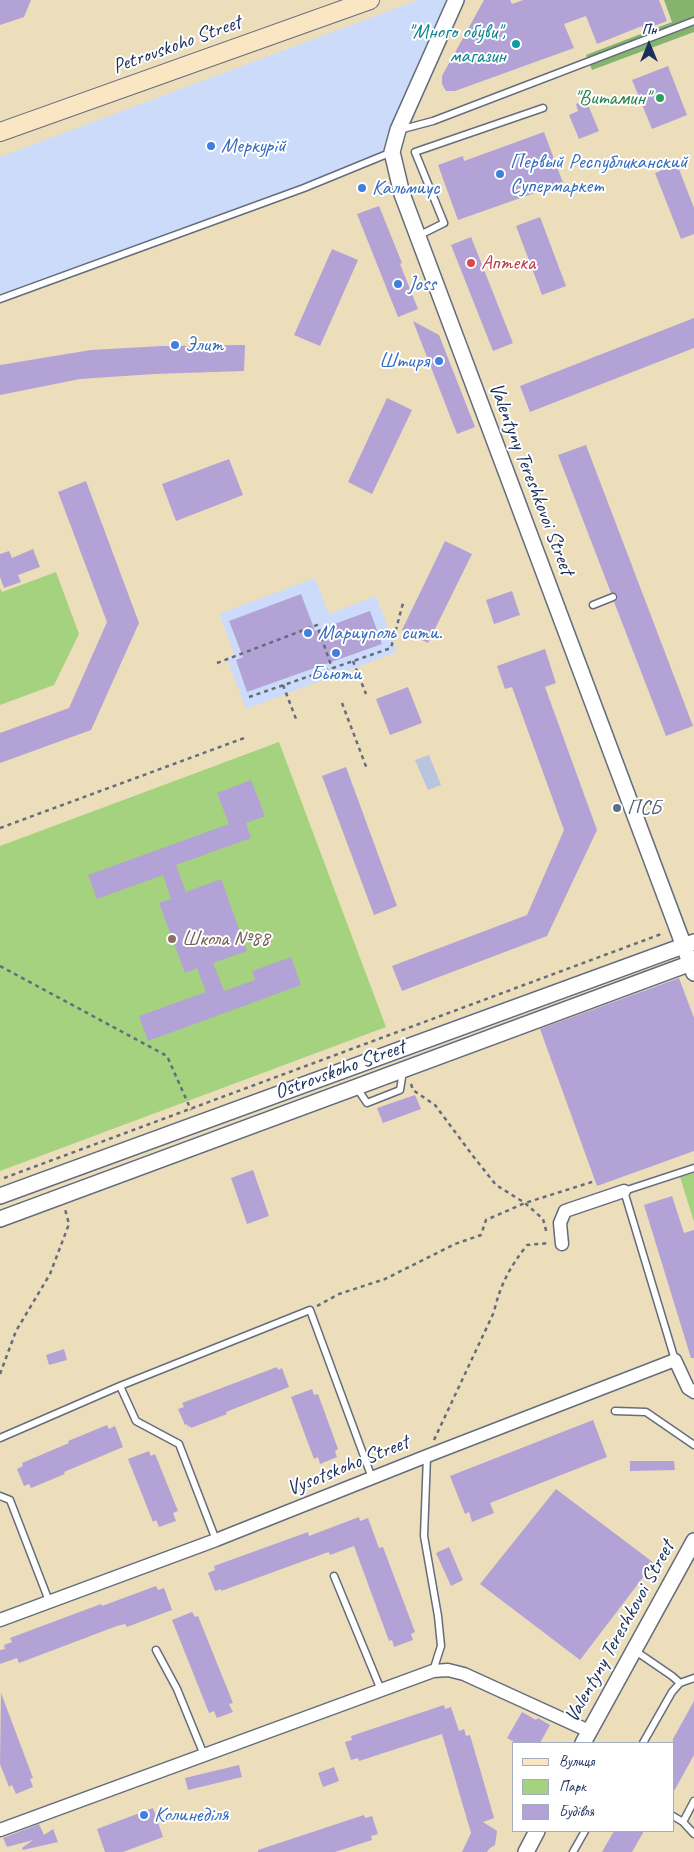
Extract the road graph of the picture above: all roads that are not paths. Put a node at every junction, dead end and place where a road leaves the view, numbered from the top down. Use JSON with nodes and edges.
{"nodes":[{"id":1,"x":370,"y":0,"type":"edge"},
{"id":2,"x":456,"y":0,"type":"edge"},
{"id":3,"x":694,"y":20,"type":"edge"},
{"id":4,"x":543,"y":108,"type":"dead end"},
{"id":5,"x":398,"y":130,"type":"junction"},
{"id":6,"x":0,"y":132,"type":"edge"},
{"id":7,"x":392,"y":152,"type":"junction"},
{"id":8,"x":418,"y":236,"type":"junction"},
{"id":9,"x":0,"y":300,"type":"edge"},
{"id":10,"x":613,"y":597,"type":"dead end"},
{"id":11,"x":593,"y":605,"type":"dead end"},
{"id":12,"x":689,"y":944,"type":"edge"},
{"id":13,"x":693,"y":966,"type":"edge"},
{"id":14,"x":694,"y":1168,"type":"edge"},
{"id":15,"x":624,"y":1191,"type":"junction"},
{"id":16,"x":0,"y":1196,"type":"edge"},
{"id":17,"x":0,"y":1219,"type":"edge"},
{"id":18,"x":562,"y":1244,"type":"dead end"},
{"id":19,"x":675,"y":1360,"type":"junction"},
{"id":20,"x":120,"y":1386,"type":"junction"},
{"id":21,"x":694,"y":1392,"type":"edge"},
{"id":22,"x":615,"y":1411,"type":"dead end"},
{"id":23,"x":0,"y":1438,"type":"edge"},
{"id":24,"x":694,"y":1445,"type":"edge"},
{"id":25,"x":427,"y":1456,"type":"junction"},
{"id":26,"x":372,"y":1478,"type":"junction"},
{"id":27,"x":0,"y":1496,"type":"edge"},
{"id":28,"x":216,"y":1540,"type":"junction"},
{"id":29,"x":694,"y":1541,"type":"edge"},
{"id":30,"x":334,"y":1576,"type":"dead end"},
{"id":31,"x":49,"y":1601,"type":"junction"},
{"id":32,"x":0,"y":1620,"type":"edge"},
{"id":33,"x":156,"y":1650,"type":"dead end"},
{"id":34,"x":634,"y":1650,"type":"junction"},
{"id":35,"x":433,"y":1671,"type":"junction"},
{"id":36,"x":694,"y":1678,"type":"edge"},
{"id":37,"x":680,"y":1683,"type":"junction"},
{"id":38,"x":381,"y":1690,"type":"junction"},
{"id":39,"x":586,"y":1737,"type":"edge"},
{"id":40,"x":644,"y":1742,"type":"edge"},
{"id":41,"x":204,"y":1755,"type":"junction"},
{"id":42,"x":694,"y":1801,"type":"edge"},
{"id":43,"x":674,"y":1817,"type":"edge"},
{"id":44,"x":683,"y":1822,"type":"junction"},
{"id":45,"x":0,"y":1830,"type":"edge"},
{"id":46,"x":536,"y":1832,"type":"edge"},
{"id":47,"x":584,"y":1832,"type":"edge"},
{"id":48,"x":694,"y":1834,"type":"edge"},
{"id":49,"x":526,"y":1852,"type":"edge"},
{"id":50,"x":573,"y":1852,"type":"edge"}],
"edges":[{"from":1,"to":6,"type":"main road","name":"Petrovskoho Street"},
{"from":2,"to":5,"type":"street","name":"Valentyny Tereshkovoi Street"},
{"from":3,"to":5,"type":"lane"},
{"from":4,"to":8,"type":"lane"},
{"from":5,"to":7,"type":"street","name":"Valentyny Tereshkovoi Street"},
{"from":7,"to":8,"type":"street","name":"Valentyny Tereshkovoi Street"},
{"from":7,"to":9,"type":"lane"},
{"from":8,"to":12,"type":"street","name":"Valentyny Tereshkovoi Street"},
{"from":10,"to":11,"type":"lane"},
{"from":12,"to":13,"type":"street","name":"Valentyny Tereshkovoi Street"},
{"from":12,"to":16,"type":"street","name":"Ostrovskoho Street"},
{"from":13,"to":17,"type":"street","name":"Ostrovskoho Street"},
{"from":14,"to":15,"type":"lane"},
{"from":15,"to":18,"type":"street"},
{"from":15,"to":19,"type":"lane"},
{"from":19,"to":21,"type":"street"},
{"from":19,"to":25,"type":"street","name":"Vysotskoho Street"},
{"from":20,"to":23,"type":"lane"},
{"from":20,"to":26,"type":"lane"},
{"from":20,"to":28,"type":"lane"},
{"from":22,"to":24,"type":"lane"},
{"from":25,"to":26,"type":"street","name":"Vysotskoho Street"},
{"from":25,"to":35,"type":"lane"},
{"from":26,"to":28,"type":"street","name":"Vysotskoho Street"},
{"from":27,"to":31,"type":"lane"},
{"from":28,"to":31,"type":"street","name":"Vysotskoho Street"},
{"from":29,"to":34,"type":"street","name":"Valentyny Tereshkovoi Street"},
{"from":30,"to":38,"type":"lane"},
{"from":31,"to":32,"type":"street","name":"Vysotskoho Street"},
{"from":33,"to":41,"type":"lane"},
{"from":34,"to":37,"type":"lane"},
{"from":34,"to":39,"type":"street","name":"Valentyny Tereshkovoi Street"},
{"from":35,"to":38,"type":"street"},
{"from":35,"to":39,"type":"street"},
{"from":36,"to":37,"type":"lane"},
{"from":37,"to":40,"type":"lane"},
{"from":38,"to":41,"type":"street"},
{"from":41,"to":45,"type":"street"},
{"from":42,"to":44,"type":"lane"},
{"from":43,"to":44,"type":"lane"},
{"from":44,"to":48,"type":"lane"},
{"from":46,"to":49,"type":"street"},
{"from":47,"to":50,"type":"lane"}]}
